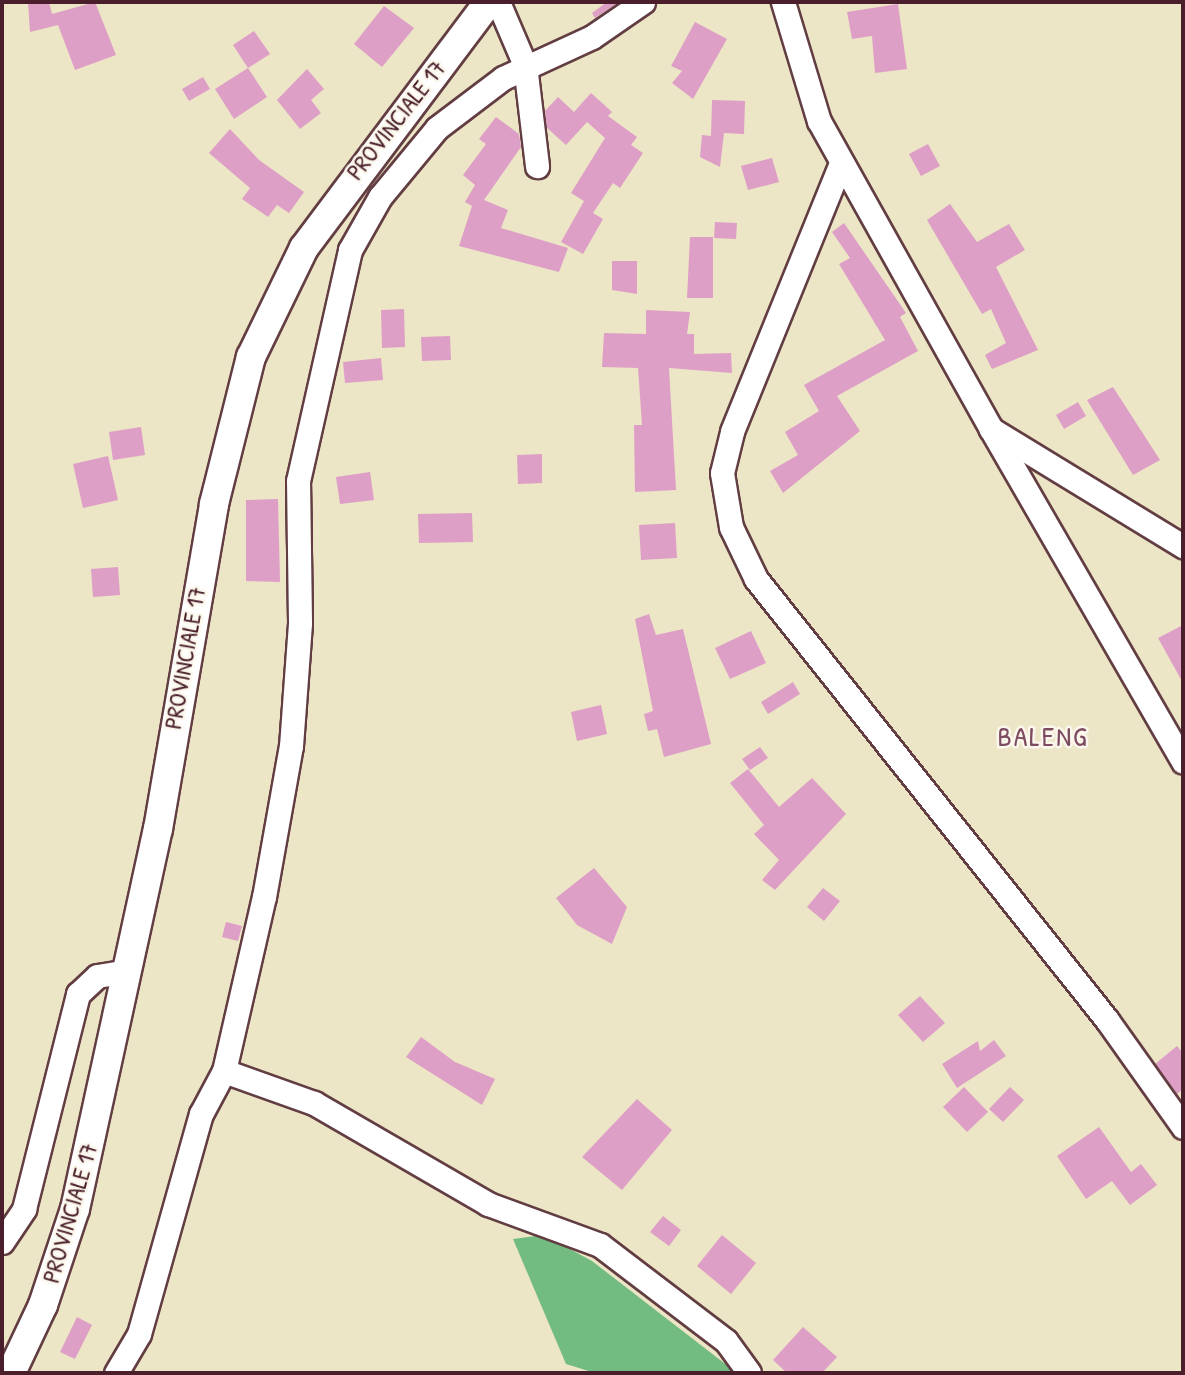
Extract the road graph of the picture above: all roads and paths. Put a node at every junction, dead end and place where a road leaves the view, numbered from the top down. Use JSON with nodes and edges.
{"nodes":[{"id":1,"x":489,"y":2,"type":"edge"},
{"id":2,"x":498,"y":2,"type":"edge"},
{"id":3,"x":643,"y":2,"type":"edge"},
{"id":4,"x":783,"y":2,"type":"edge"},
{"id":5,"x":525,"y":65,"type":"junction"},
{"id":6,"x":841,"y":163,"type":"junction"},
{"id":7,"x":537,"y":166,"type":"dead end"},
{"id":8,"x":991,"y":429,"type":"junction"},
{"id":9,"x":1183,"y":546,"type":"edge"},
{"id":10,"x":1183,"y":762,"type":"edge"},
{"id":11,"x":128,"y":971,"type":"junction"},
{"id":12,"x":223,"y":1071,"type":"junction"},
{"id":13,"x":1183,"y":1127,"type":"edge"},
{"id":14,"x":2,"y":1242,"type":"edge"},
{"id":15,"x":11,"y":1373,"type":"edge"},
{"id":16,"x":116,"y":1373,"type":"edge"},
{"id":17,"x":748,"y":1373,"type":"edge"}],
"edges":[{"from":1,"to":11,"type":"main road","name":"PROVINCIALE 17"},
{"from":2,"to":5,"type":"street"},
{"from":3,"to":5,"type":"street"},
{"from":4,"to":6,"type":"street"},
{"from":5,"to":7,"type":"street"},
{"from":5,"to":12,"type":"street"},
{"from":6,"to":8,"type":"street"},
{"from":6,"to":13,"type":"street"},
{"from":8,"to":9,"type":"street"},
{"from":8,"to":10,"type":"street"},
{"from":11,"to":14,"type":"street"},
{"from":11,"to":15,"type":"main road","name":"PROVINCIALE 17"},
{"from":12,"to":16,"type":"street"},
{"from":12,"to":17,"type":"street"}]}
